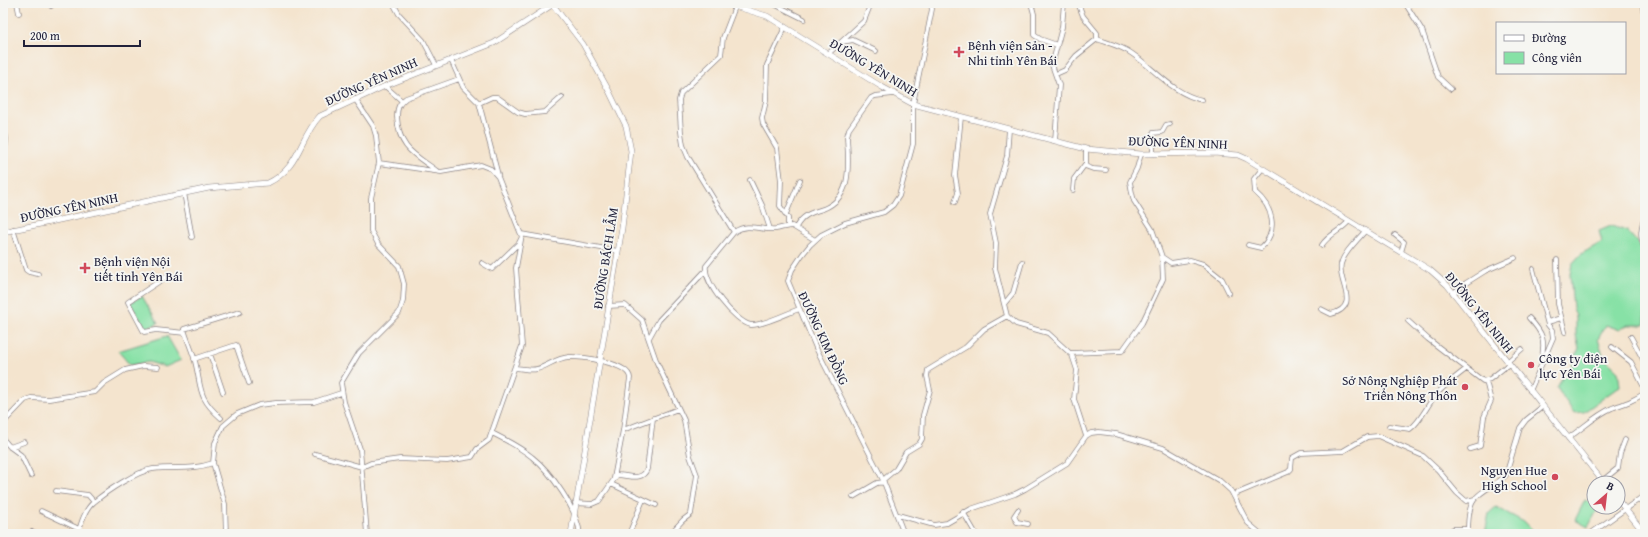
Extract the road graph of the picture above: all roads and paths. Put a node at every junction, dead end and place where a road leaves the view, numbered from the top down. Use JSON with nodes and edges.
{"nodes":[{"id":1,"x":17,"y":3,"type":"edge"},
{"id":2,"x":393,"y":3,"type":"edge"},
{"id":3,"x":724,"y":3,"type":"edge"},
{"id":4,"x":772,"y":3,"type":"edge"},
{"id":5,"x":871,"y":3,"type":"edge"},
{"id":6,"x":930,"y":3,"type":"edge"},
{"id":7,"x":1032,"y":3,"type":"edge"},
{"id":8,"x":1064,"y":3,"type":"edge"},
{"id":9,"x":1078,"y":3,"type":"edge"},
{"id":10,"x":1405,"y":3,"type":"edge"},
{"id":11,"x":1642,"y":3,"type":"edge"},
{"id":12,"x":554,"y":4,"type":"edge"},
{"id":13,"x":736,"y":7,"type":"junction"},
{"id":14,"x":19,"y":14,"type":"dead end"},
{"id":15,"x":804,"y":19,"type":"dead end"},
{"id":16,"x":1645,"y":19,"type":"edge"},
{"id":17,"x":785,"y":27,"type":"junction"},
{"id":18,"x":1097,"y":39,"type":"junction"},
{"id":19,"x":840,"y":43,"type":"junction"},
{"id":20,"x":1057,"y":45,"type":"junction"},
{"id":21,"x":876,"y":50,"type":"dead end"},
{"id":22,"x":829,"y":53,"type":"junction"},
{"id":23,"x":451,"y":60,"type":"junction"},
{"id":24,"x":436,"y":65,"type":"junction"},
{"id":25,"x":1056,"y":74,"type":"junction"},
{"id":26,"x":459,"y":79,"type":"junction"},
{"id":27,"x":385,"y":86,"type":"junction"},
{"id":28,"x":1451,"y":89,"type":"dead end"},
{"id":29,"x":893,"y":94,"type":"junction"},
{"id":30,"x":562,"y":97,"type":"dead end"},
{"id":31,"x":355,"y":99,"type":"junction"},
{"id":32,"x":1202,"y":100,"type":"dead end"},
{"id":33,"x":402,"y":101,"type":"junction"},
{"id":34,"x":480,"y":103,"type":"junction"},
{"id":35,"x":913,"y":104,"type":"junction"},
{"id":36,"x":3,"y":117,"type":"edge"},
{"id":37,"x":961,"y":117,"type":"junction"},
{"id":38,"x":1170,"y":124,"type":"dead end"},
{"id":39,"x":1009,"y":129,"type":"junction"},
{"id":40,"x":1055,"y":141,"type":"junction"},
{"id":41,"x":1086,"y":149,"type":"junction"},
{"id":42,"x":1140,"y":154,"type":"junction"},
{"id":43,"x":1153,"y":154,"type":"junction"},
{"id":44,"x":379,"y":163,"type":"junction"},
{"id":45,"x":1085,"y":166,"type":"junction"},
{"id":46,"x":1262,"y":168,"type":"junction"},
{"id":47,"x":1106,"y":170,"type":"dead end"},
{"id":48,"x":3,"y":172,"type":"edge"},
{"id":49,"x":437,"y":172,"type":"junction"},
{"id":50,"x":498,"y":177,"type":"junction"},
{"id":51,"x":750,"y":180,"type":"dead end"},
{"id":52,"x":800,"y":180,"type":"dead end"},
{"id":53,"x":1073,"y":190,"type":"dead end"},
{"id":54,"x":184,"y":194,"type":"junction"},
{"id":55,"x":955,"y":202,"type":"dead end"},
{"id":56,"x":786,"y":214,"type":"junction"},
{"id":57,"x":1645,"y":216,"type":"edge"},
{"id":58,"x":1349,"y":221,"type":"junction"},
{"id":59,"x":788,"y":226,"type":"junction"},
{"id":60,"x":796,"y":227,"type":"junction"},
{"id":61,"x":13,"y":229,"type":"junction"},
{"id":62,"x":770,"y":229,"type":"junction"},
{"id":63,"x":1365,"y":231,"type":"junction"},
{"id":64,"x":3,"y":232,"type":"edge"},
{"id":65,"x":734,"y":232,"type":"junction"},
{"id":66,"x":521,"y":234,"type":"junction"},
{"id":67,"x":1395,"y":235,"type":"dead end"},
{"id":68,"x":192,"y":237,"type":"dead end"},
{"id":69,"x":521,"y":240,"type":"junction"},
{"id":70,"x":815,"y":240,"type":"junction"},
{"id":71,"x":1248,"y":245,"type":"dead end"},
{"id":72,"x":1322,"y":245,"type":"dead end"},
{"id":73,"x":1645,"y":248,"type":"edge"},
{"id":74,"x":618,"y":251,"type":"junction"},
{"id":75,"x":1401,"y":252,"type":"junction"},
{"id":76,"x":1162,"y":257,"type":"junction"},
{"id":77,"x":1515,"y":258,"type":"dead end"},
{"id":78,"x":1557,"y":260,"type":"dead end"},
{"id":79,"x":1022,"y":262,"type":"dead end"},
{"id":80,"x":482,"y":263,"type":"dead end"},
{"id":81,"x":1533,"y":269,"type":"dead end"},
{"id":82,"x":706,"y":270,"type":"junction"},
{"id":83,"x":38,"y":274,"type":"dead end"},
{"id":84,"x":166,"y":277,"type":"dead end"},
{"id":85,"x":1229,"y":293,"type":"dead end"},
{"id":86,"x":1453,"y":293,"type":"junction"},
{"id":87,"x":1004,"y":304,"type":"junction"},
{"id":88,"x":608,"y":306,"type":"junction"},
{"id":89,"x":799,"y":309,"type":"junction"},
{"id":90,"x":1321,"y":309,"type":"dead end"},
{"id":91,"x":240,"y":312,"type":"dead end"},
{"id":92,"x":1007,"y":316,"type":"junction"},
{"id":93,"x":1529,"y":318,"type":"dead end"},
{"id":94,"x":1561,"y":318,"type":"junction"},
{"id":95,"x":1408,"y":321,"type":"dead end"},
{"id":96,"x":1548,"y":322,"type":"junction"},
{"id":97,"x":1565,"y":332,"type":"dead end"},
{"id":98,"x":185,"y":333,"type":"junction"},
{"id":99,"x":1631,"y":337,"type":"dead end"},
{"id":100,"x":649,"y":338,"type":"junction"},
{"id":101,"x":1612,"y":347,"type":"dead end"},
{"id":102,"x":1522,"y":349,"type":"dead end"},
{"id":103,"x":1071,"y":353,"type":"junction"},
{"id":104,"x":210,"y":354,"type":"junction"},
{"id":105,"x":194,"y":359,"type":"junction"},
{"id":106,"x":599,"y":361,"type":"junction"},
{"id":107,"x":1508,"y":363,"type":"junction"},
{"id":108,"x":1645,"y":363,"type":"edge"},
{"id":109,"x":158,"y":367,"type":"dead end"},
{"id":110,"x":515,"y":368,"type":"junction"},
{"id":111,"x":1466,"y":369,"type":"junction"},
{"id":112,"x":1539,"y":370,"type":"junction"},
{"id":113,"x":1486,"y":381,"type":"junction"},
{"id":114,"x":249,"y":383,"type":"dead end"},
{"id":115,"x":1645,"y":389,"type":"edge"},
{"id":116,"x":1530,"y":391,"type":"junction"},
{"id":117,"x":223,"y":392,"type":"dead end"},
{"id":118,"x":341,"y":393,"type":"junction"},
{"id":119,"x":1645,"y":393,"type":"edge"},
{"id":120,"x":1542,"y":407,"type":"junction"},
{"id":121,"x":678,"y":409,"type":"junction"},
{"id":122,"x":221,"y":418,"type":"dead end"},
{"id":123,"x":653,"y":418,"type":"junction"},
{"id":124,"x":3,"y":423,"type":"edge"},
{"id":125,"x":1389,"y":426,"type":"dead end"},
{"id":126,"x":623,"y":430,"type":"junction"},
{"id":127,"x":492,"y":432,"type":"junction"},
{"id":128,"x":1086,"y":436,"type":"junction"},
{"id":129,"x":1568,"y":438,"type":"junction"},
{"id":130,"x":3,"y":439,"type":"edge"},
{"id":131,"x":1625,"y":440,"type":"dead end"},
{"id":132,"x":24,"y":442,"type":"dead end"},
{"id":133,"x":10,"y":447,"type":"junction"},
{"id":134,"x":1470,"y":449,"type":"dead end"},
{"id":135,"x":315,"y":454,"type":"dead end"},
{"id":136,"x":213,"y":463,"type":"junction"},
{"id":137,"x":362,"y":467,"type":"junction"},
{"id":138,"x":1597,"y":475,"type":"edge"},
{"id":139,"x":1610,"y":475,"type":"edge"},
{"id":140,"x":31,"y":476,"type":"dead end"},
{"id":141,"x":614,"y":478,"type":"junction"},
{"id":142,"x":884,"y":481,"type":"junction"},
{"id":143,"x":611,"y":484,"type":"junction"},
{"id":144,"x":56,"y":491,"type":"dead end"},
{"id":145,"x":1232,"y":495,"type":"junction"},
{"id":146,"x":1645,"y":495,"type":"edge"},
{"id":147,"x":853,"y":497,"type":"dead end"},
{"id":148,"x":1475,"y":499,"type":"junction"},
{"id":149,"x":643,"y":500,"type":"junction"},
{"id":150,"x":94,"y":502,"type":"junction"},
{"id":151,"x":576,"y":503,"type":"junction"},
{"id":152,"x":656,"y":505,"type":"dead end"},
{"id":153,"x":1018,"y":510,"type":"dead end"},
{"id":154,"x":1626,"y":510,"type":"joint"},
{"id":155,"x":41,"y":511,"type":"dead end"},
{"id":156,"x":964,"y":512,"type":"junction"},
{"id":157,"x":574,"y":514,"type":"junction"},
{"id":158,"x":898,"y":515,"type":"junction"},
{"id":159,"x":1618,"y":515,"type":"edge"},
{"id":160,"x":1028,"y":524,"type":"dead end"},
{"id":161,"x":78,"y":532,"type":"edge"},
{"id":162,"x":1468,"y":532,"type":"edge"},
{"id":163,"x":226,"y":534,"type":"edge"},
{"id":164,"x":367,"y":534,"type":"edge"},
{"id":165,"x":571,"y":534,"type":"edge"},
{"id":166,"x":580,"y":534,"type":"edge"},
{"id":167,"x":629,"y":534,"type":"edge"},
{"id":168,"x":670,"y":534,"type":"edge"},
{"id":169,"x":904,"y":534,"type":"edge"},
{"id":170,"x":976,"y":534,"type":"edge"},
{"id":171,"x":1260,"y":534,"type":"edge"},
{"id":172,"x":1447,"y":534,"type":"edge"},
{"id":173,"x":1590,"y":534,"type":"edge"},
{"id":174,"x":1645,"y":534,"type":"edge"}],
"edges":[{"from":1,"to":14,"type":"street"},
{"from":2,"to":24,"type":"street"},
{"from":3,"to":13,"type":"main road","name":"ĐƯỜNG YÊN NINH"},
{"from":4,"to":15,"type":"street"},
{"from":5,"to":19,"type":"street"},
{"from":6,"to":35,"type":"street","name":"ĐƯỜNG KIM ĐỒNG"},
{"from":7,"to":20,"type":"street"},
{"from":8,"to":20,"type":"street"},
{"from":9,"to":18,"type":"street"},
{"from":10,"to":28,"type":"street"},
{"from":11,"to":16,"type":"street"},
{"from":12,"to":23,"type":"main road","name":"ĐƯỜNG YÊN NINH"},
{"from":12,"to":74,"type":"main road","name":"ĐƯỜNG BÁCH LẪM"},
{"from":13,"to":17,"type":"main road","name":"ĐƯỜNG YÊN NINH"},
{"from":13,"to":65,"type":"street"},
{"from":17,"to":22,"type":"main road","name":"ĐƯỜNG YÊN NINH"},
{"from":17,"to":56,"type":"street"},
{"from":18,"to":25,"type":"street"},
{"from":18,"to":32,"type":"street"},
{"from":19,"to":21,"type":"street"},
{"from":19,"to":22,"type":"street"},
{"from":20,"to":25,"type":"street"},
{"from":22,"to":29,"type":"main road","name":"ĐƯỜNG YÊN NINH"},
{"from":23,"to":24,"type":"main road","name":"ĐƯỜNG YÊN NINH"},
{"from":23,"to":26,"type":"street"},
{"from":24,"to":27,"type":"main road","name":"ĐƯỜNG YÊN NINH"},
{"from":25,"to":40,"type":"street"},
{"from":26,"to":33,"type":"street"},
{"from":26,"to":34,"type":"street"},
{"from":27,"to":31,"type":"main road","name":"ĐƯỜNG YÊN NINH"},
{"from":27,"to":33,"type":"street"},
{"from":29,"to":35,"type":"main road","name":"ĐƯỜNG YÊN NINH"},
{"from":29,"to":60,"type":"street"},
{"from":30,"to":34,"type":"street"},
{"from":31,"to":44,"type":"street"},
{"from":31,"to":54,"type":"main road","name":"ĐƯỜNG YÊN NINH"},
{"from":33,"to":49,"type":"street"},
{"from":34,"to":50,"type":"street"},
{"from":35,"to":37,"type":"main road","name":"ĐƯỜNG YÊN NINH"},
{"from":35,"to":70,"type":"street","name":"ĐƯỜNG KIM ĐỒNG"},
{"from":36,"to":48,"type":"street"},
{"from":37,"to":39,"type":"main road","name":"ĐƯỜNG YÊN NINH"},
{"from":37,"to":55,"type":"street"},
{"from":38,"to":43,"type":"street"},
{"from":39,"to":40,"type":"main road","name":"ĐƯỜNG YÊN NINH"},
{"from":39,"to":87,"type":"street"},
{"from":40,"to":41,"type":"main road","name":"ĐƯỜNG YÊN NINH"},
{"from":41,"to":42,"type":"main road","name":"ĐƯỜNG YÊN NINH"},
{"from":41,"to":45,"type":"street"},
{"from":42,"to":43,"type":"main road","name":"ĐƯỜNG YÊN NINH"},
{"from":42,"to":76,"type":"street"},
{"from":43,"to":46,"type":"main road","name":"ĐƯỜNG YÊN NINH"},
{"from":44,"to":49,"type":"street"},
{"from":44,"to":118,"type":"street"},
{"from":45,"to":47,"type":"street"},
{"from":45,"to":53,"type":"street"},
{"from":46,"to":58,"type":"main road","name":"ĐƯỜNG YÊN NINH"},
{"from":46,"to":71,"type":"street"},
{"from":49,"to":50,"type":"street"},
{"from":50,"to":66,"type":"street"},
{"from":51,"to":62,"type":"street"},
{"from":52,"to":56,"type":"street"},
{"from":54,"to":61,"type":"main road","name":"ĐƯỜNG YÊN NINH"},
{"from":54,"to":68,"type":"street"},
{"from":56,"to":59,"type":"street"},
{"from":57,"to":73,"type":"street"},
{"from":58,"to":63,"type":"main road","name":"ĐƯỜNG YÊN NINH"},
{"from":58,"to":72,"type":"street"},
{"from":59,"to":60,"type":"street"},
{"from":59,"to":62,"type":"street"},
{"from":60,"to":70,"type":"street"},
{"from":61,"to":64,"type":"main road","name":"ĐƯỜNG YÊN NINH"},
{"from":61,"to":83,"type":"street"},
{"from":62,"to":65,"type":"street"},
{"from":63,"to":75,"type":"main road","name":"ĐƯỜNG YÊN NINH"},
{"from":63,"to":90,"type":"street"},
{"from":65,"to":82,"type":"street"},
{"from":66,"to":69,"type":"street"},
{"from":66,"to":74,"type":"street"},
{"from":67,"to":75,"type":"street"},
{"from":69,"to":80,"type":"street"},
{"from":69,"to":110,"type":"street"},
{"from":70,"to":89,"type":"street","name":"ĐƯỜNG KIM ĐỒNG"},
{"from":74,"to":88,"type":"main road","name":"ĐƯỜNG BÁCH LẪM"},
{"from":75,"to":86,"type":"main road","name":"ĐƯỜNG YÊN NINH"},
{"from":76,"to":85,"type":"street"},
{"from":76,"to":103,"type":"street"},
{"from":77,"to":86,"type":"street"},
{"from":78,"to":94,"type":"street"},
{"from":79,"to":87,"type":"street"},
{"from":81,"to":96,"type":"street"},
{"from":82,"to":89,"type":"street"},
{"from":82,"to":100,"type":"street"},
{"from":84,"to":98,"type":"street"},
{"from":86,"to":107,"type":"main road","name":"ĐƯỜNG YÊN NINH"},
{"from":87,"to":92,"type":"street"},
{"from":88,"to":100,"type":"street"},
{"from":88,"to":106,"type":"main road","name":"ĐƯỜNG BÁCH LẪM"},
{"from":89,"to":142,"type":"street","name":"ĐƯỜNG KIM ĐỒNG"},
{"from":91,"to":98,"type":"street"},
{"from":92,"to":103,"type":"street"},
{"from":92,"to":142,"type":"street"},
{"from":93,"to":112,"type":"street"},
{"from":94,"to":96,"type":"street"},
{"from":94,"to":97,"type":"street"},
{"from":95,"to":111,"type":"street"},
{"from":96,"to":112,"type":"street"},
{"from":98,"to":105,"type":"street"},
{"from":99,"to":108,"type":"street"},
{"from":100,"to":121,"type":"street"},
{"from":101,"to":115,"type":"street"},
{"from":102,"to":107,"type":"street"},
{"from":103,"to":128,"type":"street"},
{"from":104,"to":105,"type":"street"},
{"from":104,"to":114,"type":"street"},
{"from":104,"to":117,"type":"street"},
{"from":105,"to":122,"type":"street"},
{"from":106,"to":110,"type":"street"},
{"from":106,"to":126,"type":"street"},
{"from":106,"to":151,"type":"main road","name":"ĐƯỜNG BÁCH LẪM"},
{"from":107,"to":113,"type":"street"},
{"from":107,"to":116,"type":"main road","name":"ĐƯỜNG YÊN NINH"},
{"from":109,"to":124,"type":"street"},
{"from":110,"to":127,"type":"street"},
{"from":111,"to":113,"type":"street"},
{"from":111,"to":125,"type":"street"},
{"from":112,"to":116,"type":"street"},
{"from":113,"to":134,"type":"street"},
{"from":116,"to":120,"type":"main road","name":"ĐƯỜNG YÊN NINH"},
{"from":118,"to":136,"type":"street"},
{"from":118,"to":137,"type":"street"},
{"from":119,"to":129,"type":"street"},
{"from":120,"to":129,"type":"main road","name":"ĐƯỜNG YÊN NINH"},
{"from":120,"to":148,"type":"street"},
{"from":121,"to":123,"type":"street"},
{"from":121,"to":168,"type":"street"},
{"from":123,"to":126,"type":"street"},
{"from":123,"to":141,"type":"street"},
{"from":126,"to":141,"type":"street"},
{"from":127,"to":137,"type":"street"},
{"from":127,"to":157,"type":"street"},
{"from":128,"to":145,"type":"street"},
{"from":128,"to":156,"type":"street"},
{"from":129,"to":138,"type":"main road","name":"ĐƯỜNG YÊN NINH"},
{"from":130,"to":133,"type":"street"},
{"from":131,"to":139,"type":"street"},
{"from":132,"to":133,"type":"street"},
{"from":133,"to":140,"type":"street"},
{"from":135,"to":137,"type":"street"},
{"from":136,"to":150,"type":"street"},
{"from":136,"to":163,"type":"street"},
{"from":137,"to":164,"type":"street"},
{"from":141,"to":143,"type":"street"},
{"from":142,"to":147,"type":"street"},
{"from":142,"to":158,"type":"street","name":"ĐƯỜNG KIM ĐỒNG"},
{"from":143,"to":149,"type":"street"},
{"from":143,"to":151,"type":"street"},
{"from":144,"to":150,"type":"street"},
{"from":145,"to":148,"type":"street"},
{"from":145,"to":171,"type":"street"},
{"from":146,"to":154,"type":"street"},
{"from":148,"to":162,"type":"street"},
{"from":149,"to":152,"type":"street"},
{"from":149,"to":167,"type":"street"},
{"from":150,"to":161,"type":"street"},
{"from":151,"to":157,"type":"main road","name":"ĐƯỜNG BÁCH LẪM"},
{"from":153,"to":160,"type":"street"},
{"from":154,"to":174,"type":"main road"},
{"from":155,"to":161,"type":"street"},
{"from":156,"to":158,"type":"street"},
{"from":156,"to":170,"type":"street"},
{"from":157,"to":165,"type":"main road","name":"ĐƯỜNG BÁCH LẪM"},
{"from":157,"to":166,"type":"street"},
{"from":158,"to":169,"type":"street","name":"ĐƯỜNG KIM ĐỒNG"},
{"from":159,"to":173,"type":"street"},
{"from":162,"to":172,"type":"street"}]}
